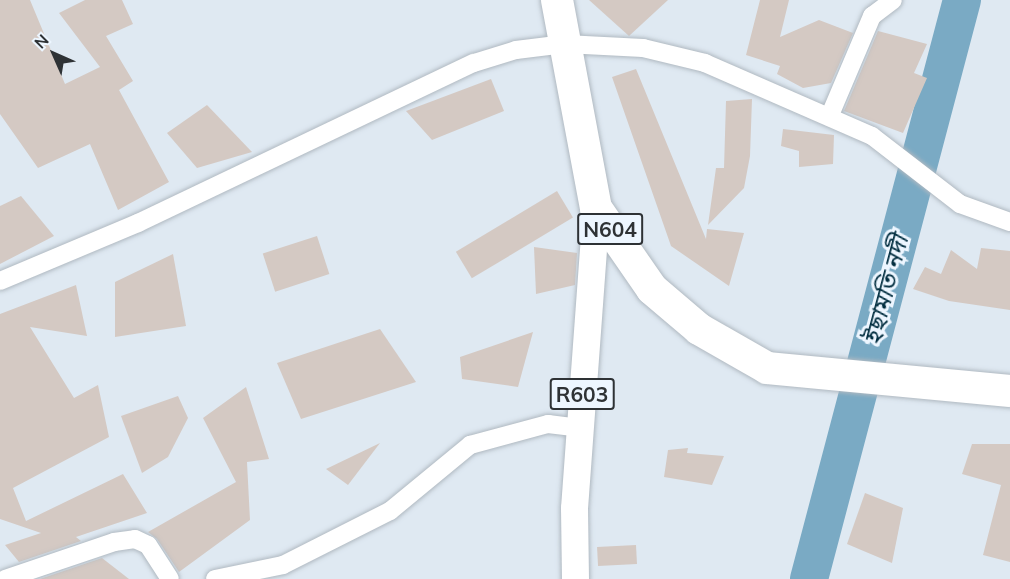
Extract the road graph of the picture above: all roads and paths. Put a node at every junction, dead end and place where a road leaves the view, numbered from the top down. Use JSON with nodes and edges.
{"nodes":[{"id":1,"x":557,"y":0,"type":"edge"},
{"id":2,"x":893,"y":0,"type":"edge"},
{"id":3,"x":565,"y":44,"type":"junction"},
{"id":4,"x":830,"y":115,"type":"junction"},
{"id":5,"x":596,"y":208,"type":"junction"},
{"id":6,"x":1010,"y":222,"type":"edge"},
{"id":7,"x":0,"y":281,"type":"edge"},
{"id":8,"x":1010,"y":391,"type":"edge"},
{"id":9,"x":580,"y":428,"type":"junction"},
{"id":10,"x":3,"y":576,"type":"edge"},
{"id":11,"x":170,"y":579,"type":"edge"},
{"id":12,"x":215,"y":579,"type":"edge"},
{"id":13,"x":575,"y":579,"type":"edge"}],
"edges":[{"from":1,"to":3,"type":"highway","number":"N604"},
{"from":2,"to":4,"type":"street"},
{"from":3,"to":4,"type":"street"},
{"from":3,"to":5,"type":"highway","number":"N604"},
{"from":3,"to":7,"type":"street"},
{"from":4,"to":6,"type":"street"},
{"from":5,"to":8,"type":"highway","number":"N604"},
{"from":5,"to":9,"type":"main road","number":"R603"},
{"from":9,"to":12,"type":"street"},
{"from":9,"to":13,"type":"main road","number":"R603"},
{"from":10,"to":11,"type":"street"}]}
